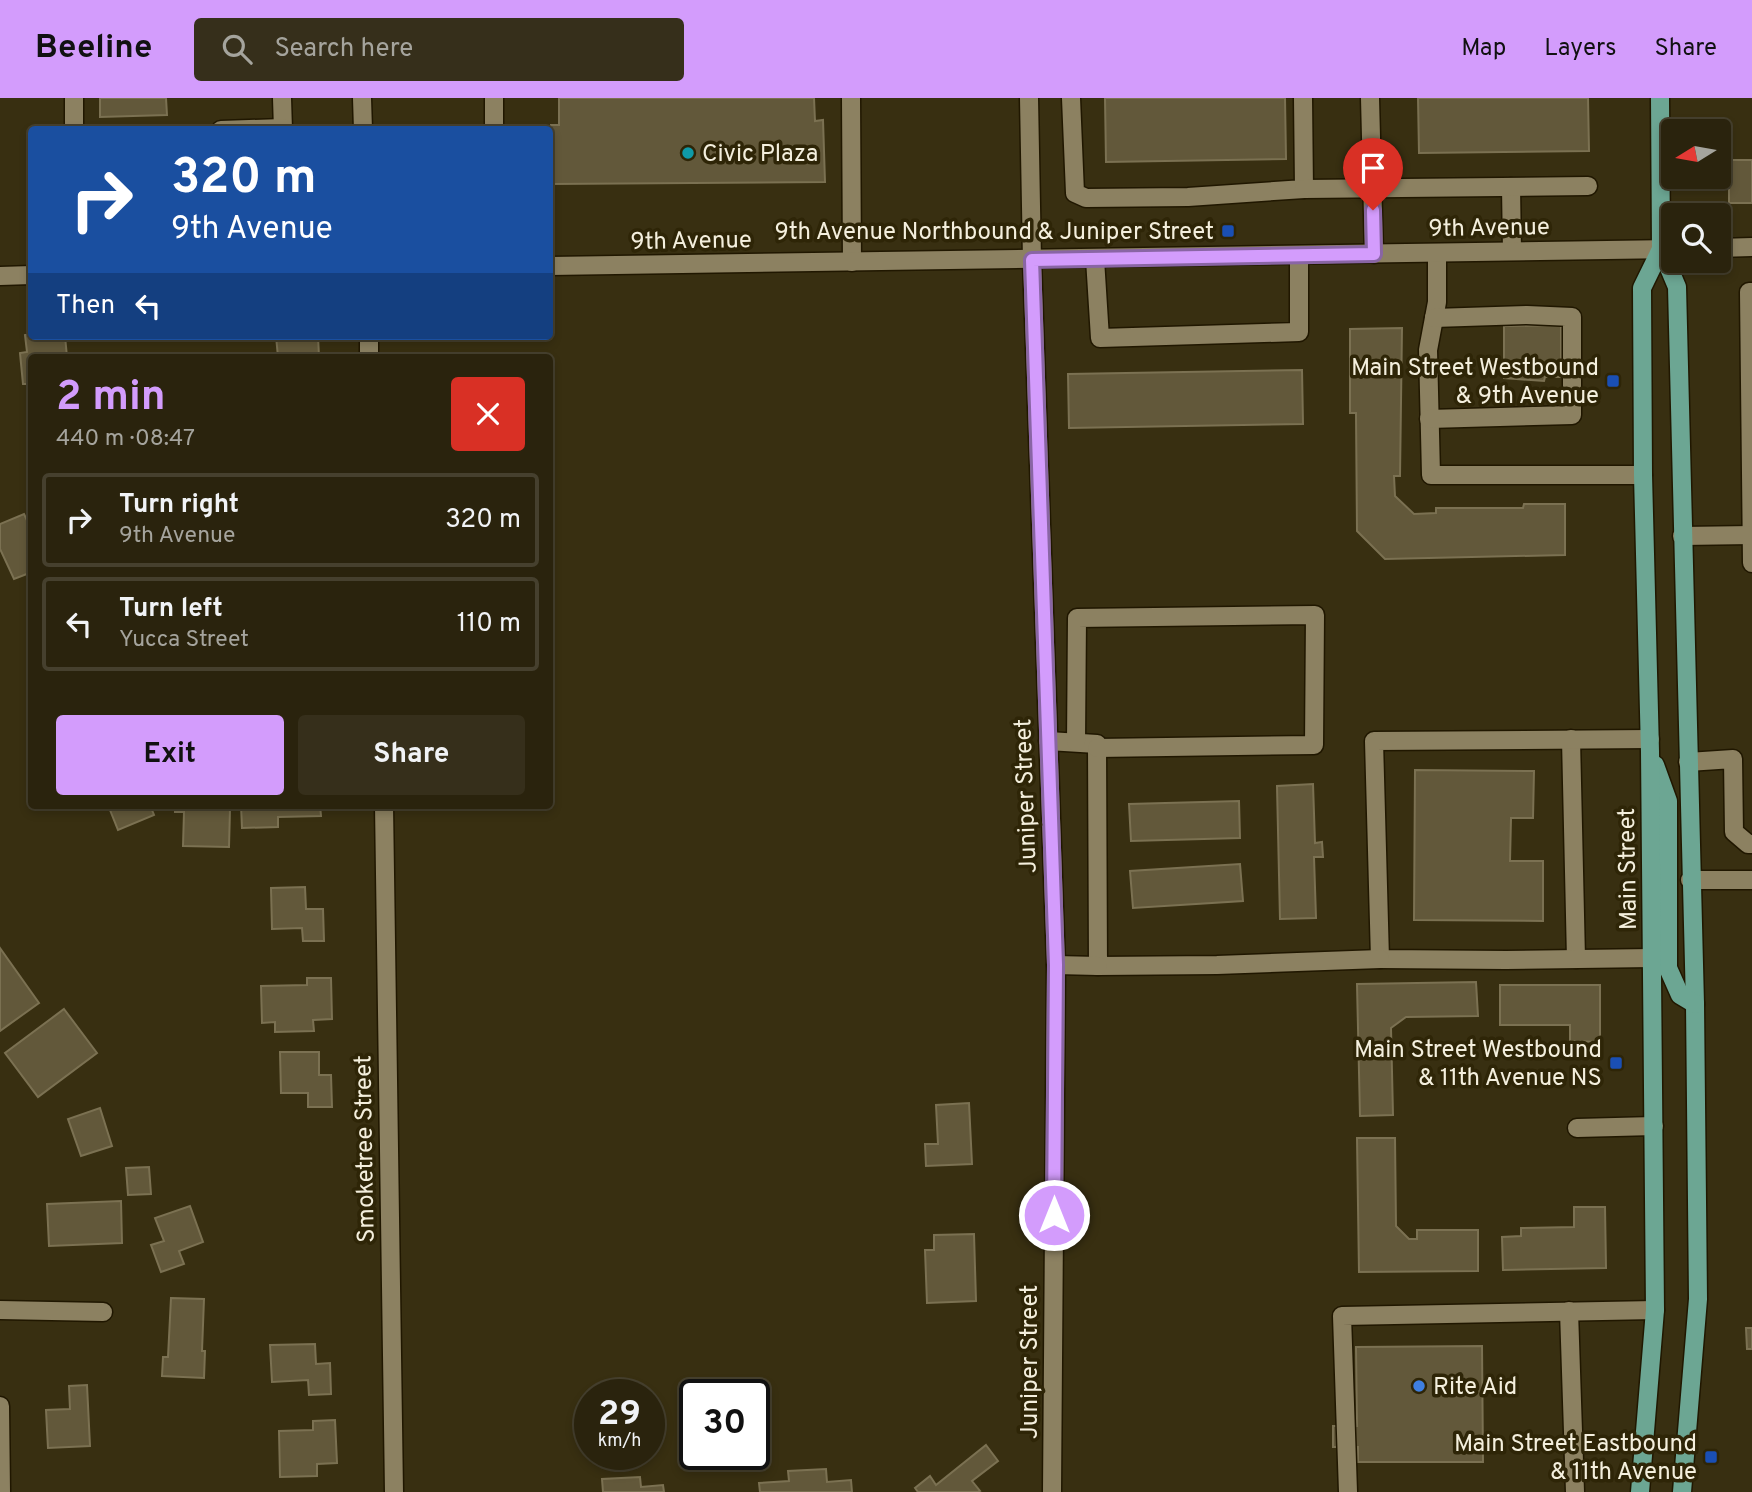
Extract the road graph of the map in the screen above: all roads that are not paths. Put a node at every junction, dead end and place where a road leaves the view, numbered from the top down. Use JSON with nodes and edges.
{"nodes":[{"id":1,"x":74,"y":98,"type":"edge"},
{"id":2,"x":282,"y":98,"type":"edge"},
{"id":3,"x":362,"y":98,"type":"edge"},
{"id":4,"x":494,"y":98,"type":"edge"},
{"id":5,"x":850,"y":98,"type":"edge"},
{"id":6,"x":1029,"y":98,"type":"edge"},
{"id":7,"x":1071,"y":98,"type":"edge"},
{"id":8,"x":1303,"y":98,"type":"edge"},
{"id":9,"x":1370,"y":98,"type":"edge"},
{"id":10,"x":1660,"y":98,"type":"edge"},
{"id":11,"x":74,"y":126,"type":"edge"},
{"id":12,"x":283,"y":126,"type":"edge"},
{"id":13,"x":363,"y":126,"type":"edge"},
{"id":14,"x":494,"y":126,"type":"edge"},
{"id":15,"x":1588,"y":186,"type":"dead end"},
{"id":16,"x":1511,"y":187,"type":"junction"},
{"id":17,"x":1373,"y":188,"type":"junction"},
{"id":18,"x":1304,"y":189,"type":"junction"},
{"id":19,"x":1665,"y":203,"type":"edge"},
{"id":20,"x":1752,"y":247,"type":"edge"},
{"id":21,"x":1731,"y":248,"type":"edge"},
{"id":22,"x":1661,"y":249,"type":"edge"},
{"id":23,"x":1512,"y":251,"type":"junction"},
{"id":24,"x":1437,"y":253,"type":"junction"},
{"id":25,"x":1374,"y":254,"type":"junction"},
{"id":26,"x":1299,"y":255,"type":"junction"},
{"id":27,"x":1661,"y":258,"type":"edge"},
{"id":28,"x":1095,"y":259,"type":"junction"},
{"id":29,"x":1032,"y":260,"type":"junction"},
{"id":30,"x":852,"y":262,"type":"junction"},
{"id":31,"x":553,"y":266,"type":"edge"},
{"id":32,"x":1673,"y":273,"type":"edge"},
{"id":33,"x":28,"y":275,"type":"edge"},
{"id":34,"x":0,"y":276,"type":"edge"},
{"id":35,"x":1752,"y":292,"type":"edge"},
{"id":36,"x":1434,"y":318,"type":"junction"},
{"id":37,"x":1429,"y":419,"type":"junction"},
{"id":38,"x":1751,"y":424,"type":"edge"},
{"id":39,"x":1643,"y":475,"type":"junction"},
{"id":40,"x":1751,"y":535,"type":"edge"},
{"id":41,"x":1682,"y":536,"type":"junction"},
{"id":42,"x":1752,"y":563,"type":"edge"},
{"id":43,"x":1571,"y":739,"type":"junction"},
{"id":44,"x":1048,"y":741,"type":"junction"},
{"id":45,"x":1076,"y":742,"type":"junction"},
{"id":46,"x":1650,"y":745,"type":"junction"},
{"id":47,"x":1097,"y":748,"type":"junction"},
{"id":48,"x":1688,"y":762,"type":"junction"},
{"id":49,"x":1733,"y":799,"type":"junction"},
{"id":50,"x":1752,"y":799,"type":"edge"},
{"id":51,"x":384,"y":809,"type":"edge"},
{"id":52,"x":1752,"y":844,"type":"edge"},
{"id":53,"x":1690,"y":880,"type":"junction"},
{"id":54,"x":1752,"y":880,"type":"edge"},
{"id":55,"x":1652,"y":958,"type":"junction"},
{"id":56,"x":1380,"y":959,"type":"junction"},
{"id":57,"x":1576,"y":959,"type":"junction"},
{"id":58,"x":1056,"y":965,"type":"junction"},
{"id":59,"x":1098,"y":966,"type":"junction"},
{"id":60,"x":1695,"y":1004,"type":"junction"},
{"id":61,"x":1654,"y":1126,"type":"junction"},
{"id":62,"x":1577,"y":1128,"type":"dead end"},
{"id":63,"x":0,"y":1310,"type":"edge"},
{"id":64,"x":1655,"y":1310,"type":"junction"},
{"id":65,"x":1569,"y":1311,"type":"junction"},
{"id":66,"x":103,"y":1312,"type":"dead end"},
{"id":67,"x":0,"y":1406,"type":"edge"},
{"id":68,"x":1,"y":1492,"type":"edge"},
{"id":69,"x":394,"y":1492,"type":"edge"},
{"id":70,"x":1052,"y":1492,"type":"edge"},
{"id":71,"x":1349,"y":1492,"type":"edge"},
{"id":72,"x":1574,"y":1492,"type":"edge"},
{"id":73,"x":1640,"y":1492,"type":"edge"},
{"id":74,"x":1682,"y":1492,"type":"edge"}],
"edges":[{"from":1,"to":11,"type":"street"},
{"from":2,"to":12,"type":"street"},
{"from":3,"to":13,"type":"street"},
{"from":4,"to":14,"type":"street"},
{"from":5,"to":30,"type":"street"},
{"from":6,"to":29,"type":"street","name":"Juniper Street"},
{"from":7,"to":18,"type":"street"},
{"from":8,"to":18,"type":"street"},
{"from":9,"to":17,"type":"street"},
{"from":10,"to":19,"type":"main road","name":"Main Street"},
{"from":15,"to":16,"type":"street"},
{"from":16,"to":17,"type":"street"},
{"from":16,"to":23,"type":"street"},
{"from":17,"to":18,"type":"street"},
{"from":17,"to":25,"type":"street"},
{"from":20,"to":21,"type":"street"},
{"from":22,"to":23,"type":"street","name":"9th Avenue"},
{"from":23,"to":24,"type":"street","name":"9th Avenue"},
{"from":24,"to":25,"type":"street","name":"9th Avenue"},
{"from":24,"to":36,"type":"street"},
{"from":25,"to":26,"type":"street","name":"9th Avenue"},
{"from":26,"to":28,"type":"street","name":"9th Avenue"},
{"from":26,"to":28,"type":"street"},
{"from":27,"to":39,"type":"main road","name":"Main Street"},
{"from":28,"to":29,"type":"street","name":"9th Avenue"},
{"from":29,"to":30,"type":"street","name":"9th Avenue"},
{"from":29,"to":44,"type":"street","name":"Juniper Street"},
{"from":30,"to":31,"type":"street","name":"9th Avenue"},
{"from":32,"to":41,"type":"main road","name":"Main Street"},
{"from":33,"to":34,"type":"street"},
{"from":35,"to":38,"type":"street"},
{"from":36,"to":37,"type":"street"},
{"from":36,"to":37,"type":"street"},
{"from":37,"to":39,"type":"street"},
{"from":38,"to":40,"type":"street"},
{"from":39,"to":46,"type":"main road","name":"Main Street"},
{"from":40,"to":41,"type":"street"},
{"from":40,"to":42,"type":"street"},
{"from":41,"to":48,"type":"main road","name":"Main Street"},
{"from":43,"to":46,"type":"street"},
{"from":43,"to":56,"type":"street"},
{"from":43,"to":57,"type":"street"},
{"from":44,"to":45,"type":"street"},
{"from":44,"to":58,"type":"street","name":"Juniper Street"},
{"from":45,"to":47,"type":"street"},
{"from":45,"to":47,"type":"street"},
{"from":46,"to":55,"type":"main road","name":"Main Street"},
{"from":46,"to":60,"type":"main road"},
{"from":47,"to":59,"type":"street"},
{"from":48,"to":49,"type":"street"},
{"from":48,"to":53,"type":"main road","name":"Main Street"},
{"from":49,"to":50,"type":"street"},
{"from":49,"to":52,"type":"street"},
{"from":51,"to":69,"type":"street","name":"Smoketree Street"},
{"from":53,"to":54,"type":"street"},
{"from":53,"to":60,"type":"main road","name":"Main Street"},
{"from":55,"to":57,"type":"street"},
{"from":55,"to":61,"type":"main road","name":"Main Street"},
{"from":56,"to":57,"type":"street"},
{"from":56,"to":59,"type":"street"},
{"from":58,"to":59,"type":"street"},
{"from":58,"to":70,"type":"street","name":"Juniper Street"},
{"from":60,"to":74,"type":"main road","name":"Main Street"},
{"from":61,"to":62,"type":"street"},
{"from":61,"to":64,"type":"main road","name":"Main Street"},
{"from":63,"to":66,"type":"street"},
{"from":64,"to":65,"type":"street"},
{"from":64,"to":73,"type":"main road","name":"Main Street"},
{"from":65,"to":71,"type":"street"},
{"from":65,"to":72,"type":"street"},
{"from":67,"to":68,"type":"street"}]}
